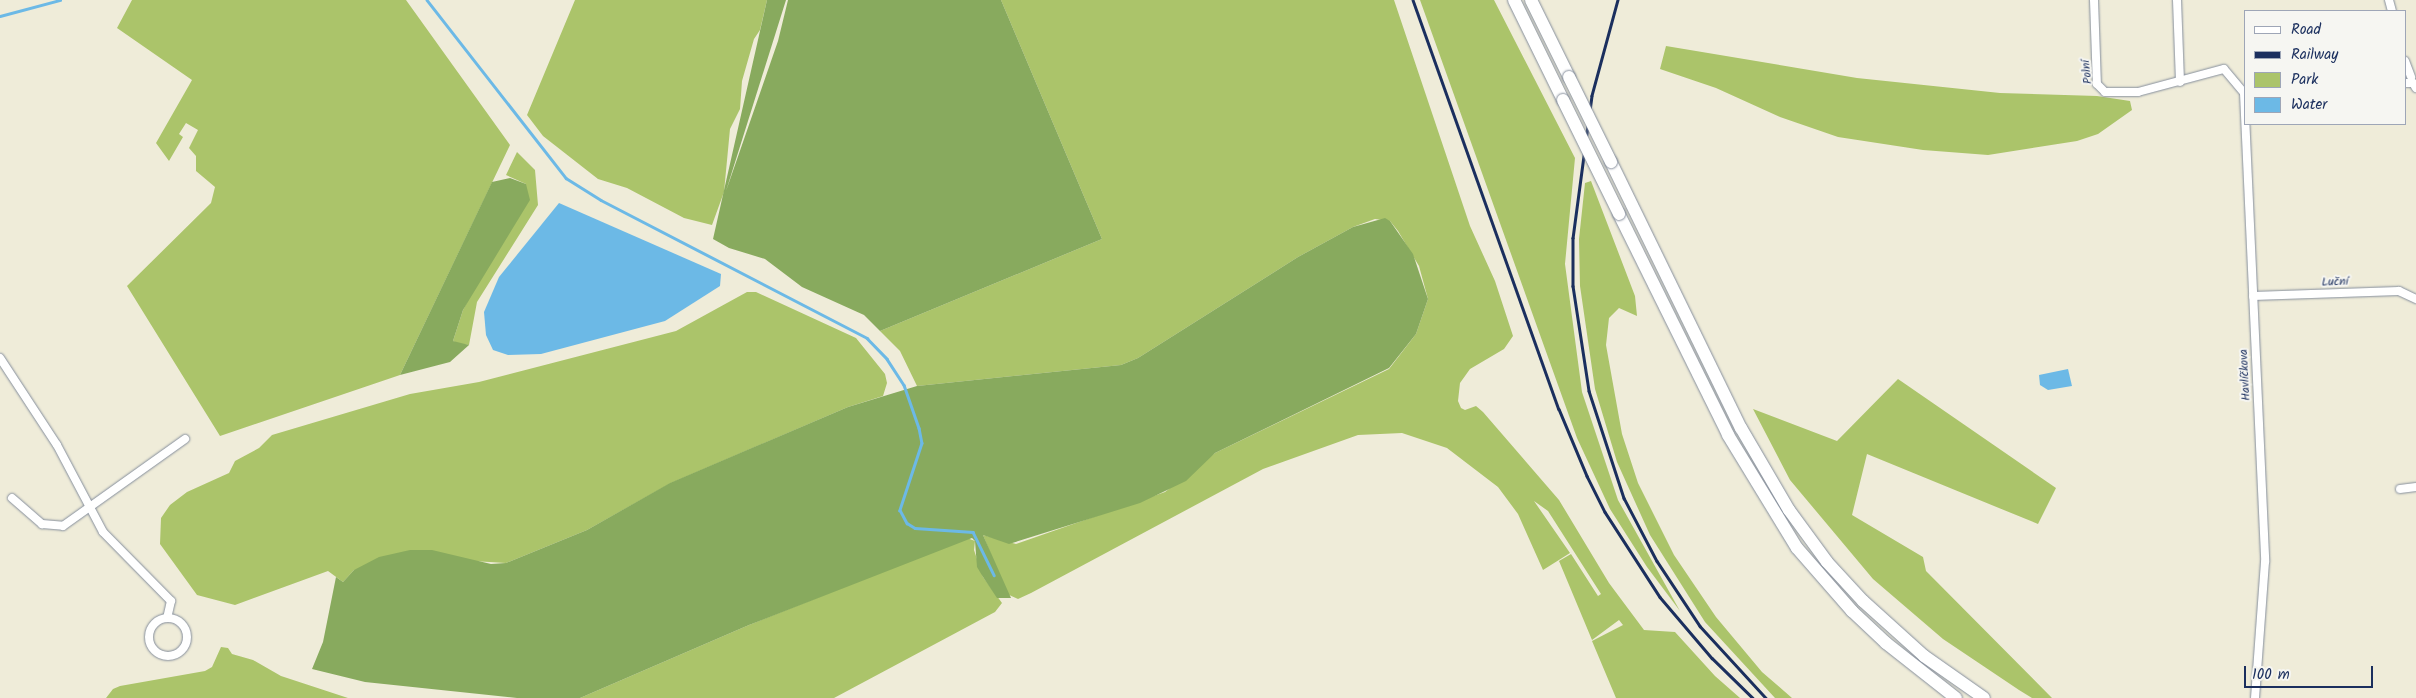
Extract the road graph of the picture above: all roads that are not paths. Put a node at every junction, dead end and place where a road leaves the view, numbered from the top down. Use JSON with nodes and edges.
{"nodes":[{"id":1,"x":1514,"y":0,"type":"edge"},
{"id":2,"x":1531,"y":0,"type":"edge"},
{"id":3,"x":2094,"y":0,"type":"edge"},
{"id":4,"x":2177,"y":0,"type":"edge"},
{"id":5,"x":2406,"y":64,"type":"edge"},
{"id":6,"x":2412,"y":81,"type":"edge"},
{"id":7,"x":2180,"y":82,"type":"junction"},
{"id":8,"x":2244,"y":93,"type":"edge"},
{"id":9,"x":2245,"y":125,"type":"edge"},
{"id":10,"x":2252,"y":296,"type":"junction"},
{"id":11,"x":2416,"y":299,"type":"edge"},
{"id":12,"x":0,"y":358,"type":"edge"},
{"id":13,"x":185,"y":439,"type":"dead end"},
{"id":14,"x":2416,"y":487,"type":"edge"},
{"id":15,"x":2400,"y":489,"type":"dead end"},
{"id":16,"x":12,"y":498,"type":"dead end"},
{"id":17,"x":90,"y":510,"type":"junction"},
{"id":18,"x":167,"y":618,"type":"junction"},
{"id":19,"x":1956,"y":698,"type":"edge"},
{"id":20,"x":1984,"y":698,"type":"edge"},
{"id":21,"x":2255,"y":698,"type":"edge"}],
"edges":[{"from":1,"to":19,"type":"highway","bridge":true},
{"from":2,"to":20,"type":"highway","bridge":true},
{"from":3,"to":7,"type":"street","name":"Polní"},
{"from":4,"to":7,"type":"street"},
{"from":5,"to":6,"type":"street"},
{"from":7,"to":8,"type":"street","name":"Polní"},
{"from":9,"to":10,"type":"street","name":"Havlíčkova"},
{"from":10,"to":11,"type":"street","name":"Luční"},
{"from":10,"to":21,"type":"street","name":"Havlíčkova"},
{"from":12,"to":17,"type":"street"},
{"from":13,"to":17,"type":"street"},
{"from":14,"to":15,"type":"street"},
{"from":16,"to":17,"type":"street"},
{"from":17,"to":18,"type":"street"},
{"from":18,"to":18,"type":"street"}]}
